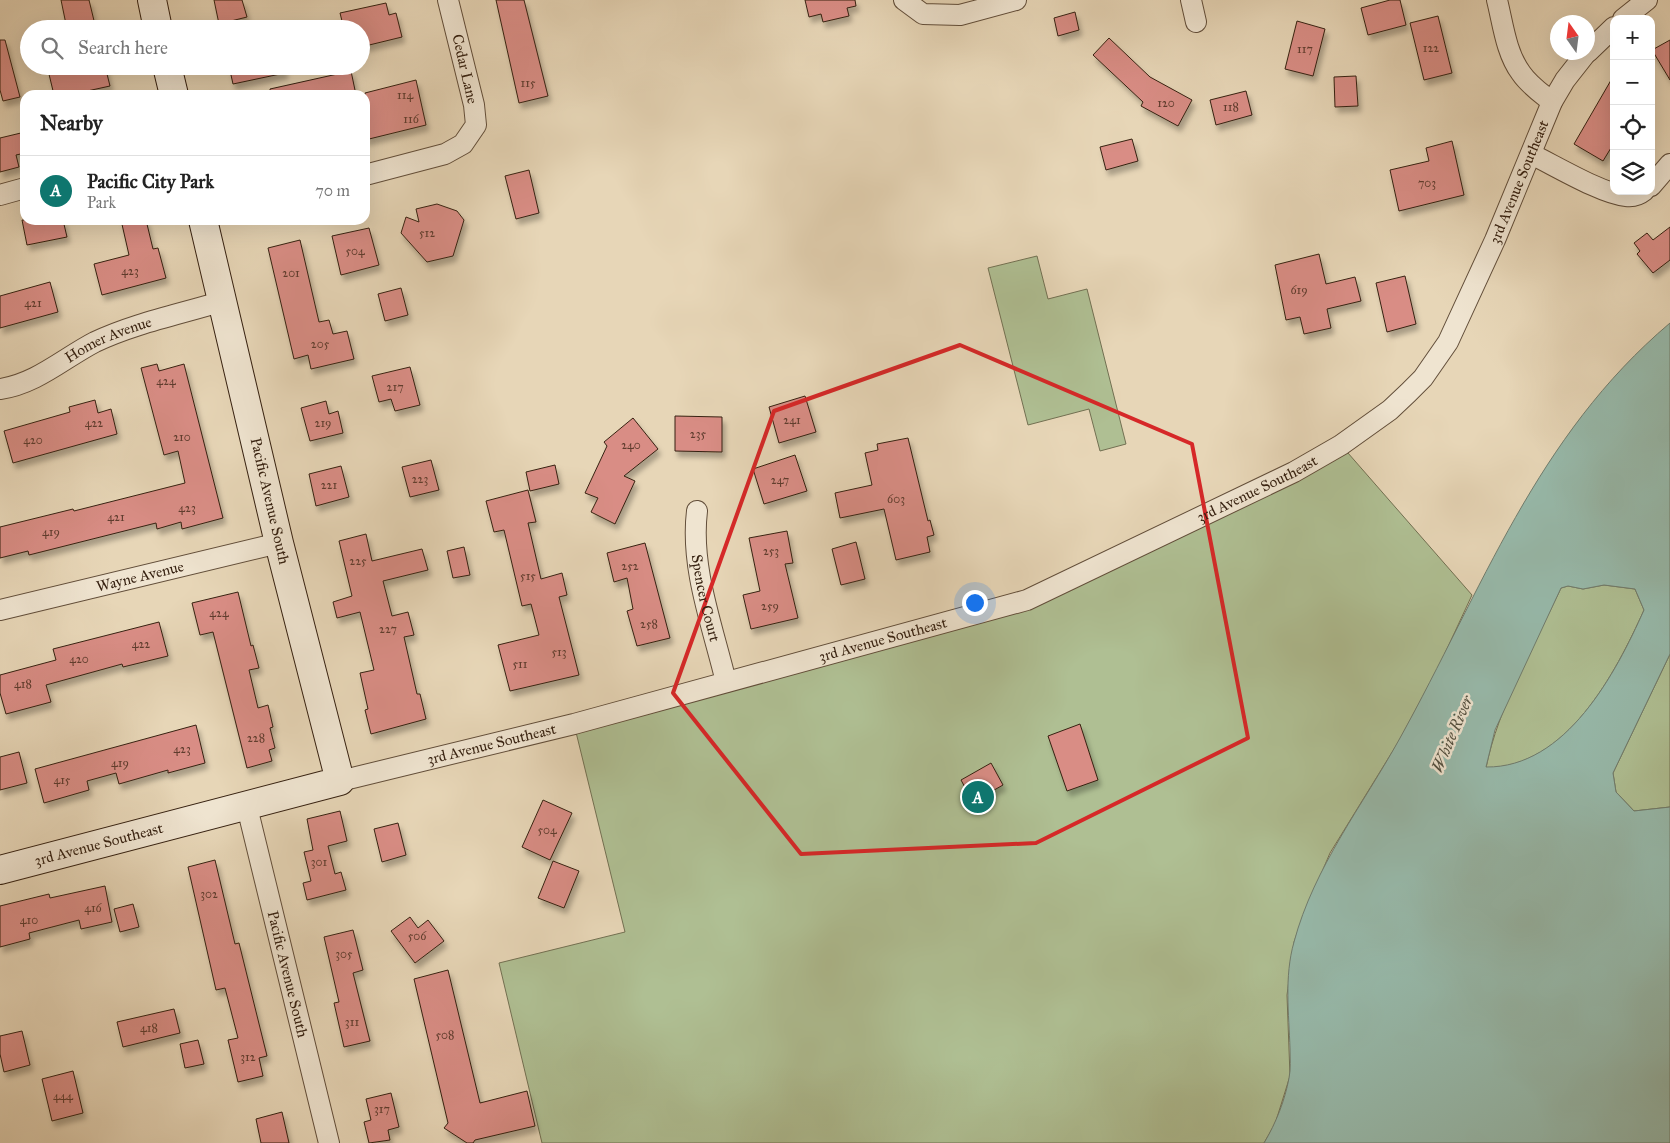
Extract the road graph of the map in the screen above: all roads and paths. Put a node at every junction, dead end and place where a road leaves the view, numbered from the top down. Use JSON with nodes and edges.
{"nodes":[{"id":1,"x":152,"y":0,"type":"edge"},
{"id":2,"x":448,"y":0,"type":"edge"},
{"id":3,"x":904,"y":0,"type":"edge"},
{"id":4,"x":1016,"y":0,"type":"edge"},
{"id":5,"x":1190,"y":0,"type":"edge"},
{"id":6,"x":1497,"y":0,"type":"edge"},
{"id":7,"x":1647,"y":0,"type":"edge"},
{"id":8,"x":1628,"y":15,"type":"edge"},
{"id":9,"x":156,"y":20,"type":"edge"},
{"id":10,"x":1196,"y":22,"type":"dead end"},
{"id":11,"x":1610,"y":31,"type":"edge"},
{"id":12,"x":1595,"y":45,"type":"edge"},
{"id":13,"x":1581,"y":60,"type":"edge"},
{"id":14,"x":169,"y":75,"type":"edge"},
{"id":15,"x":173,"y":90,"type":"edge"},
{"id":16,"x":1552,"y":102,"type":"junction"},
{"id":17,"x":1532,"y":154,"type":"junction"},
{"id":18,"x":1670,"y":164,"type":"edge"},
{"id":19,"x":370,"y":174,"type":"edge"},
{"id":20,"x":1655,"y":181,"type":"edge"},
{"id":21,"x":20,"y":189,"type":"edge"},
{"id":22,"x":1610,"y":191,"type":"edge"},
{"id":23,"x":0,"y":195,"type":"edge"},
{"id":24,"x":1619,"y":195,"type":"edge"},
{"id":25,"x":1634,"y":195,"type":"edge"},
{"id":26,"x":205,"y":225,"type":"edge"},
{"id":27,"x":223,"y":301,"type":"junction"},
{"id":28,"x":0,"y":389,"type":"edge"},
{"id":29,"x":698,"y":511,"type":"dead end"},
{"id":30,"x":279,"y":543,"type":"junction"},
{"id":31,"x":0,"y":610,"type":"edge"},
{"id":32,"x":726,"y":682,"type":"junction"},
{"id":33,"x":340,"y":781,"type":"junction"},
{"id":34,"x":247,"y":806,"type":"junction"},
{"id":35,"x":0,"y":870,"type":"edge"},
{"id":36,"x":330,"y":1143,"type":"edge"}],
"edges":[{"from":1,"to":9,"type":"street"},
{"from":2,"to":19,"type":"street","name":"Cedar Lane"},
{"from":3,"to":4,"type":"street"},
{"from":5,"to":10,"type":"street"},
{"from":6,"to":16,"type":"street"},
{"from":7,"to":8,"type":"street"},
{"from":11,"to":12,"type":"street","name":"3rd Avenue Southeast"},
{"from":13,"to":16,"type":"street","name":"3rd Avenue Southeast"},
{"from":14,"to":15,"type":"street"},
{"from":16,"to":17,"type":"street","name":"3rd Avenue Southeast"},
{"from":17,"to":22,"type":"street"},
{"from":17,"to":32,"type":"street","name":"3rd Avenue Southeast"},
{"from":18,"to":20,"type":"street"},
{"from":21,"to":23,"type":"street"},
{"from":24,"to":25,"type":"street"},
{"from":26,"to":27,"type":"street","name":"Pacific Avenue South"},
{"from":27,"to":28,"type":"street","name":"Homer Avenue"},
{"from":27,"to":30,"type":"street","name":"Pacific Avenue South"},
{"from":29,"to":32,"type":"street","name":"Spencer Court"},
{"from":30,"to":31,"type":"street","name":"Wayne Avenue"},
{"from":30,"to":33,"type":"street","name":"Pacific Avenue South"},
{"from":32,"to":33,"type":"street","name":"3rd Avenue Southeast"},
{"from":33,"to":34,"type":"street","name":"3rd Avenue Southeast"},
{"from":34,"to":35,"type":"street","name":"3rd Avenue Southeast"},
{"from":34,"to":36,"type":"street","name":"Pacific Avenue South"}]}
